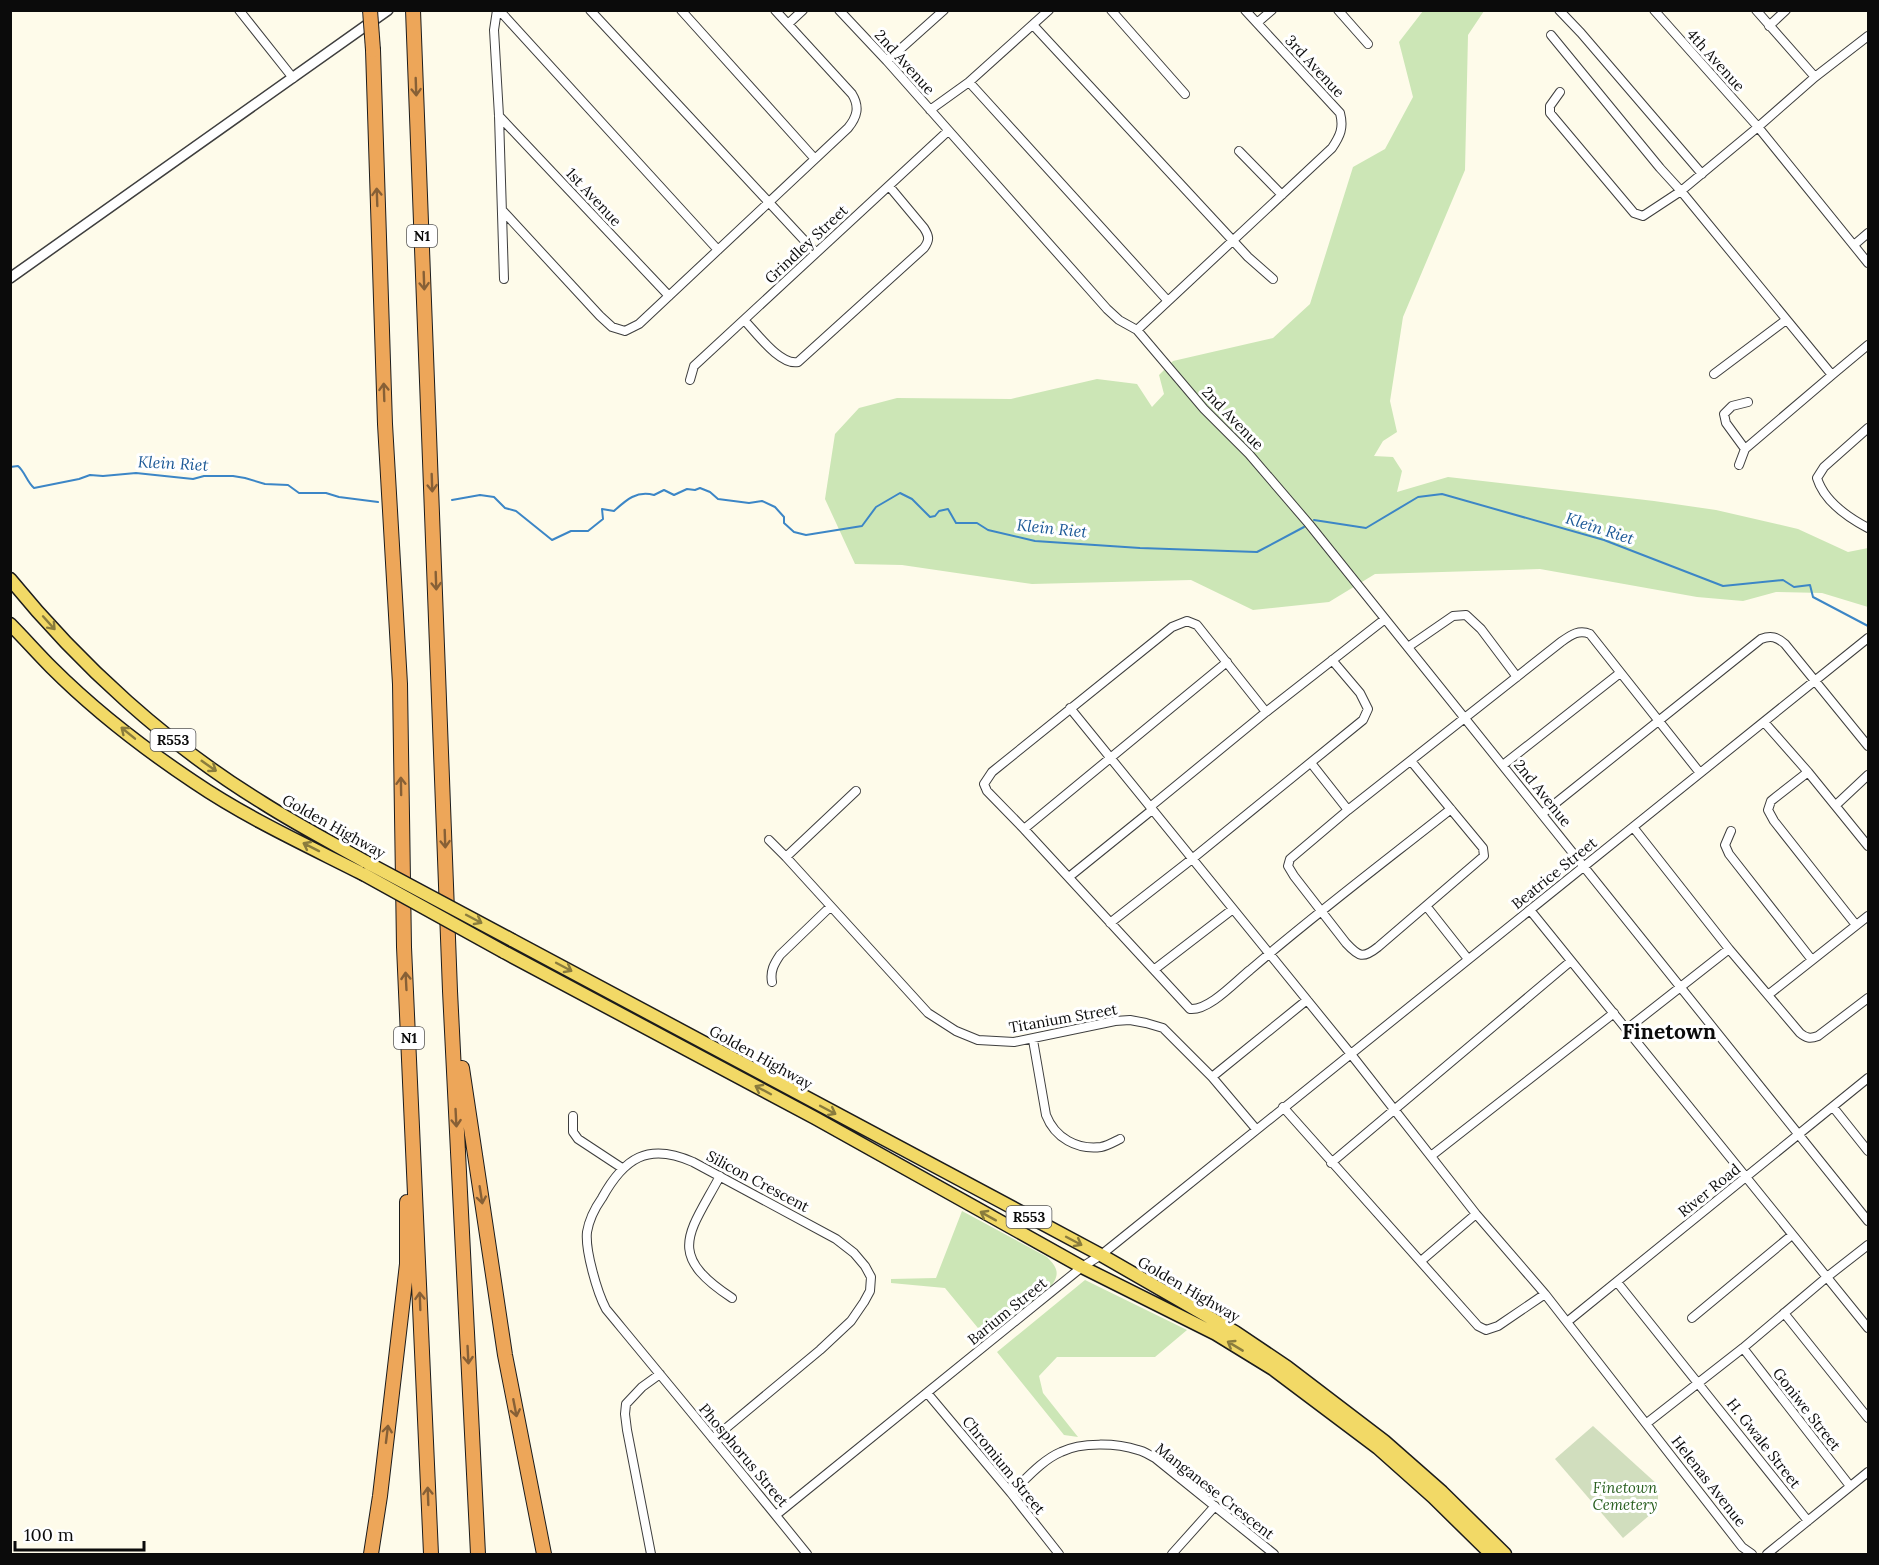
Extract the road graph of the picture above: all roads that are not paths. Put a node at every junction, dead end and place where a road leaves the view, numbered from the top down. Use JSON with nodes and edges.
{"nodes":[{"id":1,"x":239,"y":10,"type":"edge"},
{"id":2,"x":370,"y":10,"type":"edge"},
{"id":3,"x":388,"y":10,"type":"edge"},
{"id":4,"x":413,"y":10,"type":"edge"},
{"id":5,"x":498,"y":10,"type":"edge"},
{"id":6,"x":590,"y":10,"type":"edge"},
{"id":7,"x":681,"y":10,"type":"edge"},
{"id":8,"x":775,"y":10,"type":"edge"},
{"id":9,"x":804,"y":10,"type":"edge"},
{"id":10,"x":838,"y":10,"type":"edge"},
{"id":11,"x":944,"y":10,"type":"edge"},
{"id":12,"x":1049,"y":10,"type":"edge"},
{"id":13,"x":1111,"y":10,"type":"edge"},
{"id":14,"x":1245,"y":10,"type":"edge"},
{"id":15,"x":1272,"y":10,"type":"edge"},
{"id":16,"x":1338,"y":10,"type":"edge"},
{"id":17,"x":1559,"y":10,"type":"edge"},
{"id":18,"x":1654,"y":10,"type":"edge"},
{"id":19,"x":1756,"y":10,"type":"edge"},
{"id":20,"x":1786,"y":10,"type":"edge"},
{"id":21,"x":1257,"y":23,"type":"junction"},
{"id":22,"x":788,"y":24,"type":"junction"},
{"id":23,"x":1034,"y":25,"type":"junction"},
{"id":24,"x":1769,"y":26,"type":"junction"},
{"id":25,"x":1551,"y":35,"type":"dead end"},
{"id":26,"x":1869,"y":36,"type":"edge"},
{"id":27,"x":1368,"y":44,"type":"dead end"},
{"id":28,"x":887,"y":61,"type":"junction"},
{"id":29,"x":1815,"y":77,"type":"junction"},
{"id":30,"x":293,"y":78,"type":"junction"},
{"id":31,"x":969,"y":82,"type":"junction"},
{"id":32,"x":1560,"y":92,"type":"dead end"},
{"id":33,"x":1185,"y":94,"type":"dead end"},
{"id":34,"x":930,"y":110,"type":"junction"},
{"id":35,"x":499,"y":116,"type":"junction"},
{"id":36,"x":1758,"y":127,"type":"junction"},
{"id":37,"x":948,"y":131,"type":"junction"},
{"id":38,"x":1239,"y":151,"type":"dead end"},
{"id":39,"x":815,"y":159,"type":"junction"},
{"id":40,"x":1701,"y":174,"type":"junction"},
{"id":41,"x":889,"y":186,"type":"junction"},
{"id":42,"x":1681,"y":191,"type":"junction"},
{"id":43,"x":1282,"y":195,"type":"junction"},
{"id":44,"x":768,"y":202,"type":"junction"},
{"id":45,"x":502,"y":210,"type":"junction"},
{"id":46,"x":1869,"y":233,"type":"edge"},
{"id":47,"x":1233,"y":239,"type":"junction"},
{"id":48,"x":1854,"y":245,"type":"junction"},
{"id":49,"x":718,"y":250,"type":"junction"},
{"id":50,"x":816,"y":253,"type":"junction"},
{"id":51,"x":1869,"y":263,"type":"edge"},
{"id":52,"x":10,"y":278,"type":"edge"},
{"id":53,"x":504,"y":279,"type":"dead end"},
{"id":54,"x":1273,"y":279,"type":"dead end"},
{"id":55,"x":669,"y":296,"type":"junction"},
{"id":56,"x":1167,"y":300,"type":"junction"},
{"id":57,"x":744,"y":320,"type":"junction"},
{"id":58,"x":1786,"y":320,"type":"junction"},
{"id":59,"x":1137,"y":330,"type":"junction"},
{"id":60,"x":1869,"y":345,"type":"edge"},
{"id":61,"x":1714,"y":374,"type":"dead end"},
{"id":62,"x":1832,"y":375,"type":"junction"},
{"id":63,"x":690,"y":381,"type":"dead end"},
{"id":64,"x":1748,"y":402,"type":"dead end"},
{"id":65,"x":1869,"y":428,"type":"edge"},
{"id":66,"x":1745,"y":449,"type":"junction"},
{"id":67,"x":1738,"y":465,"type":"dead end"},
{"id":68,"x":1869,"y":528,"type":"edge"},
{"id":69,"x":10,"y":579,"type":"edge"},
{"id":70,"x":1385,"y":619,"type":"junction"},
{"id":71,"x":10,"y":624,"type":"edge"},
{"id":72,"x":1869,"y":638,"type":"edge"},
{"id":73,"x":1408,"y":647,"type":"junction"},
{"id":74,"x":1332,"y":660,"type":"junction"},
{"id":75,"x":1227,"y":662,"type":"junction"},
{"id":76,"x":1620,"y":673,"type":"junction"},
{"id":77,"x":1517,"y":677,"type":"junction"},
{"id":78,"x":1814,"y":681,"type":"junction"},
{"id":79,"x":1070,"y":708,"type":"junction"},
{"id":80,"x":1266,"y":712,"type":"junction"},
{"id":81,"x":1465,"y":718,"type":"junction"},
{"id":82,"x":1658,"y":720,"type":"junction"},
{"id":83,"x":1764,"y":722,"type":"junction"},
{"id":84,"x":1869,"y":746,"type":"edge"},
{"id":85,"x":1110,"y":758,"type":"junction"},
{"id":86,"x":1411,"y":761,"type":"junction"},
{"id":87,"x":1311,"y":763,"type":"junction"},
{"id":88,"x":1503,"y":765,"type":"junction"},
{"id":89,"x":1808,"y":772,"type":"junction"},
{"id":90,"x":1700,"y":773,"type":"junction"},
{"id":91,"x":1869,"y":775,"type":"edge"},
{"id":92,"x":856,"y":791,"type":"dead end"},
{"id":93,"x":1836,"y":805,"type":"junction"},
{"id":94,"x":1151,"y":808,"type":"junction"},
{"id":95,"x":1451,"y":809,"type":"junction"},
{"id":96,"x":1348,"y":810,"type":"junction"},
{"id":97,"x":1542,"y":814,"type":"junction"},
{"id":98,"x":1633,"y":827,"type":"junction"},
{"id":99,"x":1024,"y":829,"type":"junction"},
{"id":100,"x":1731,"y":831,"type":"dead end"},
{"id":101,"x":769,"y":840,"type":"dead end"},
{"id":102,"x":1869,"y":846,"type":"edge"},
{"id":103,"x":786,"y":857,"type":"junction"},
{"id":104,"x":1192,"y":859,"type":"junction"},
{"id":105,"x":1584,"y":866,"type":"junction"},
{"id":106,"x":365,"y":868,"type":"junction"},
{"id":107,"x":1069,"y":877,"type":"junction"},
{"id":108,"x":830,"y":907,"type":"junction"},
{"id":109,"x":1427,"y":907,"type":"junction"},
{"id":110,"x":1233,"y":909,"type":"junction"},
{"id":111,"x":1530,"y":910,"type":"junction"},
{"id":112,"x":1321,"y":912,"type":"junction"},
{"id":113,"x":1869,"y":915,"type":"edge"},
{"id":114,"x":1110,"y":923,"type":"junction"},
{"id":115,"x":1857,"y":925,"type":"junction"},
{"id":116,"x":1729,"y":949,"type":"junction"},
{"id":117,"x":1269,"y":953,"type":"junction"},
{"id":118,"x":1468,"y":959,"type":"junction"},
{"id":119,"x":1812,"y":960,"type":"junction"},
{"id":120,"x":1571,"y":961,"type":"junction"},
{"id":121,"x":1155,"y":969,"type":"junction"},
{"id":122,"x":772,"y":982,"type":"dead end"},
{"id":123,"x":1681,"y":987,"type":"junction"},
{"id":124,"x":450,"y":992,"type":"junction"},
{"id":125,"x":1768,"y":995,"type":"junction"},
{"id":126,"x":1869,"y":998,"type":"edge"},
{"id":127,"x":1307,"y":1000,"type":"junction"},
{"id":128,"x":407,"y":1007,"type":"junction"},
{"id":129,"x":1614,"y":1013,"type":"junction"},
{"id":130,"x":1627,"y":1029,"type":"junction"},
{"id":131,"x":1033,"y":1040,"type":"junction"},
{"id":132,"x":1350,"y":1053,"type":"junction"},
{"id":133,"x":1212,"y":1077,"type":"junction"},
{"id":134,"x":1869,"y":1078,"type":"edge"},
{"id":135,"x":1283,"y":1107,"type":"junction"},
{"id":136,"x":1833,"y":1107,"type":"junction"},
{"id":137,"x":1394,"y":1108,"type":"junction"},
{"id":138,"x":573,"y":1116,"type":"dead end"},
{"id":139,"x":1256,"y":1129,"type":"junction"},
{"id":140,"x":1799,"y":1134,"type":"junction"},
{"id":141,"x":1120,"y":1139,"type":"dead end"},
{"id":142,"x":1869,"y":1151,"type":"edge"},
{"id":143,"x":1431,"y":1156,"type":"junction"},
{"id":144,"x":1331,"y":1163,"type":"junction"},
{"id":145,"x":622,"y":1168,"type":"junction"},
{"id":146,"x":720,"y":1176,"type":"junction"},
{"id":147,"x":1746,"y":1177,"type":"junction"},
{"id":148,"x":1476,"y":1214,"type":"junction"},
{"id":149,"x":1869,"y":1221,"type":"edge"},
{"id":150,"x":1792,"y":1235,"type":"junction"},
{"id":151,"x":1869,"y":1245,"type":"edge"},
{"id":152,"x":1101,"y":1255,"type":"junction"},
{"id":153,"x":1421,"y":1261,"type":"junction"},
{"id":154,"x":1082,"y":1267,"type":"junction"},
{"id":155,"x":1827,"y":1277,"type":"junction"},
{"id":156,"x":1617,"y":1282,"type":"junction"},
{"id":157,"x":1545,"y":1294,"type":"junction"},
{"id":158,"x":732,"y":1298,"type":"dead end"},
{"id":159,"x":1785,"y":1313,"type":"junction"},
{"id":160,"x":1692,"y":1318,"type":"dead end"},
{"id":161,"x":1567,"y":1322,"type":"junction"},
{"id":162,"x":1869,"y":1328,"type":"edge"},
{"id":163,"x":1743,"y":1348,"type":"junction"},
{"id":164,"x":660,"y":1374,"type":"junction"},
{"id":165,"x":1699,"y":1383,"type":"junction"},
{"id":166,"x":928,"y":1394,"type":"junction"},
{"id":167,"x":1869,"y":1418,"type":"edge"},
{"id":168,"x":1647,"y":1423,"type":"junction"},
{"id":169,"x":712,"y":1439,"type":"junction"},
{"id":170,"x":1869,"y":1472,"type":"edge"},
{"id":171,"x":1850,"y":1486,"type":"junction"},
{"id":172,"x":1011,"y":1493,"type":"junction"},
{"id":173,"x":1215,"y":1506,"type":"junction"},
{"id":174,"x":776,"y":1515,"type":"junction"},
{"id":175,"x":1808,"y":1521,"type":"junction"},
{"id":176,"x":1770,"y":1552,"type":"edge"},
{"id":177,"x":371,"y":1554,"type":"edge"},
{"id":178,"x":431,"y":1554,"type":"edge"},
{"id":179,"x":478,"y":1554,"type":"edge"},
{"id":180,"x":544,"y":1554,"type":"edge"},
{"id":181,"x":651,"y":1554,"type":"edge"},
{"id":182,"x":807,"y":1554,"type":"edge"},
{"id":183,"x":1059,"y":1554,"type":"edge"},
{"id":184,"x":1172,"y":1554,"type":"edge"},
{"id":185,"x":1274,"y":1554,"type":"edge"},
{"id":186,"x":1491,"y":1554,"type":"edge"},
{"id":187,"x":1505,"y":1554,"type":"edge"},
{"id":188,"x":1751,"y":1554,"type":"edge"}],
"edges":[{"from":1,"to":30,"type":"street"},
{"from":128,"to":2,"type":"highway","number":"N1","one_way":true,"bridge":true},
{"from":3,"to":30,"type":"street"},
{"from":4,"to":124,"type":"highway","number":"N1","one_way":true},
{"from":5,"to":35,"type":"street"},
{"from":5,"to":49,"type":"street"},
{"from":6,"to":44,"type":"street"},
{"from":7,"to":39,"type":"street"},
{"from":8,"to":22,"type":"street"},
{"from":9,"to":22,"type":"street"},
{"from":10,"to":28,"type":"street","name":"2nd Avenue"},
{"from":11,"to":28,"type":"street"},
{"from":12,"to":23,"type":"street"},
{"from":13,"to":33,"type":"street"},
{"from":14,"to":21,"type":"street","name":"3rd Avenue"},
{"from":15,"to":21,"type":"street"},
{"from":16,"to":27,"type":"street"},
{"from":17,"to":40,"type":"street"},
{"from":18,"to":36,"type":"street","name":"4th Avenue"},
{"from":19,"to":24,"type":"street"},
{"from":20,"to":24,"type":"street"},
{"from":21,"to":43,"type":"street","name":"3rd Avenue"},
{"from":22,"to":39,"type":"street"},
{"from":23,"to":31,"type":"street"},
{"from":23,"to":47,"type":"street"},
{"from":24,"to":29,"type":"street"},
{"from":25,"to":42,"type":"street"},
{"from":26,"to":29,"type":"street"},
{"from":28,"to":34,"type":"street","name":"2nd Avenue"},
{"from":29,"to":36,"type":"street"},
{"from":30,"to":52,"type":"street"},
{"from":31,"to":34,"type":"street"},
{"from":31,"to":56,"type":"street"},
{"from":32,"to":42,"type":"street"},
{"from":34,"to":37,"type":"street","name":"2nd Avenue"},
{"from":35,"to":45,"type":"street"},
{"from":35,"to":55,"type":"street","name":"1st Avenue"},
{"from":36,"to":40,"type":"street"},
{"from":36,"to":48,"type":"street","name":"4th Avenue"},
{"from":37,"to":41,"type":"street","name":"Grindley Street"},
{"from":37,"to":59,"type":"street","name":"2nd Avenue"},
{"from":38,"to":43,"type":"street"},
{"from":39,"to":44,"type":"street"},
{"from":40,"to":42,"type":"street"},
{"from":41,"to":50,"type":"street","name":"Grindley Street"},
{"from":41,"to":57,"type":"street"},
{"from":42,"to":58,"type":"street"},
{"from":43,"to":47,"type":"street"},
{"from":44,"to":49,"type":"street"},
{"from":44,"to":50,"type":"street"},
{"from":45,"to":53,"type":"street"},
{"from":45,"to":55,"type":"street"},
{"from":46,"to":48,"type":"street"},
{"from":47,"to":54,"type":"street"},
{"from":47,"to":56,"type":"street"},
{"from":48,"to":51,"type":"street","name":"4th Avenue"},
{"from":49,"to":55,"type":"street"},
{"from":50,"to":57,"type":"street","name":"Grindley Street"},
{"from":56,"to":59,"type":"street"},
{"from":57,"to":63,"type":"street","name":"Grindley Street"},
{"from":58,"to":61,"type":"street"},
{"from":58,"to":62,"type":"street"},
{"from":59,"to":70,"type":"street","name":"2nd Avenue"},
{"from":60,"to":62,"type":"street"},
{"from":62,"to":66,"type":"street"},
{"from":64,"to":66,"type":"street"},
{"from":65,"to":68,"type":"street"},
{"from":66,"to":67,"type":"street"},
{"from":69,"to":106,"type":"main road","name":"Golden Highway","number":"R553","one_way":true},
{"from":70,"to":73,"type":"street","name":"2nd Avenue"},
{"from":70,"to":74,"type":"street"},
{"from":106,"to":71,"type":"main road","name":"Golden Highway","number":"R553","one_way":true},
{"from":72,"to":78,"type":"street","name":"Beatrice Street"},
{"from":73,"to":77,"type":"street"},
{"from":73,"to":81,"type":"street","name":"2nd Avenue"},
{"from":74,"to":80,"type":"street"},
{"from":74,"to":87,"type":"street"},
{"from":75,"to":79,"type":"street"},
{"from":75,"to":80,"type":"street"},
{"from":75,"to":85,"type":"street"},
{"from":76,"to":77,"type":"street"},
{"from":76,"to":82,"type":"street"},
{"from":76,"to":88,"type":"street"},
{"from":77,"to":81,"type":"street"},
{"from":78,"to":82,"type":"street"},
{"from":78,"to":83,"type":"street","name":"Beatrice Street"},
{"from":78,"to":84,"type":"street"},
{"from":79,"to":85,"type":"street","name":"Helenas Avenue"},
{"from":79,"to":99,"type":"street"},
{"from":80,"to":94,"type":"street"},
{"from":81,"to":86,"type":"street"},
{"from":81,"to":88,"type":"street","name":"2nd Avenue"},
{"from":82,"to":90,"type":"street"},
{"from":82,"to":97,"type":"street"},
{"from":83,"to":89,"type":"street"},
{"from":83,"to":90,"type":"street","name":"Beatrice Street"},
{"from":85,"to":94,"type":"street","name":"Helenas Avenue"},
{"from":85,"to":99,"type":"street"},
{"from":86,"to":95,"type":"street"},
{"from":86,"to":96,"type":"street"},
{"from":87,"to":96,"type":"street"},
{"from":87,"to":104,"type":"street"},
{"from":88,"to":97,"type":"street","name":"2nd Avenue"},
{"from":89,"to":93,"type":"street"},
{"from":89,"to":115,"type":"street"},
{"from":90,"to":98,"type":"street","name":"Beatrice Street"},
{"from":91,"to":93,"type":"street"},
{"from":92,"to":103,"type":"street"},
{"from":93,"to":102,"type":"street"},
{"from":94,"to":104,"type":"street","name":"Helenas Avenue"},
{"from":94,"to":107,"type":"street"},
{"from":95,"to":109,"type":"street"},
{"from":95,"to":112,"type":"street"},
{"from":96,"to":112,"type":"street"},
{"from":97,"to":105,"type":"street","name":"2nd Avenue"},
{"from":98,"to":105,"type":"street","name":"Beatrice Street"},
{"from":98,"to":116,"type":"street"},
{"from":99,"to":107,"type":"street"},
{"from":100,"to":119,"type":"street"},
{"from":101,"to":103,"type":"street","name":"Titanium Street"},
{"from":103,"to":108,"type":"street","name":"Titanium Street"},
{"from":104,"to":110,"type":"street","name":"Helenas Avenue"},
{"from":104,"to":114,"type":"street"},
{"from":105,"to":111,"type":"street","name":"Beatrice Street"},
{"from":105,"to":123,"type":"street","name":"2nd Avenue"},
{"from":106,"to":152,"type":"main road","name":"Golden Highway","number":"R553","one_way":true,"bridge":true},
{"from":154,"to":106,"type":"main road","name":"Golden Highway","number":"R553","one_way":true,"bridge":true},
{"from":107,"to":114,"type":"street"},
{"from":108,"to":122,"type":"street"},
{"from":108,"to":131,"type":"street","name":"Titanium Street"},
{"from":109,"to":112,"type":"street"},
{"from":109,"to":118,"type":"street"},
{"from":110,"to":117,"type":"street","name":"Helenas Avenue"},
{"from":110,"to":121,"type":"street"},
{"from":111,"to":118,"type":"street","name":"Beatrice Street"},
{"from":111,"to":120,"type":"street"},
{"from":112,"to":117,"type":"street"},
{"from":113,"to":115,"type":"street"},
{"from":114,"to":121,"type":"street"},
{"from":115,"to":119,"type":"street"},
{"from":116,"to":123,"type":"street"},
{"from":116,"to":125,"type":"street"},
{"from":117,"to":121,"type":"street"},
{"from":117,"to":127,"type":"street","name":"Helenas Avenue"},
{"from":118,"to":132,"type":"street","name":"Beatrice Street"},
{"from":119,"to":125,"type":"street"},
{"from":120,"to":129,"type":"street"},
{"from":120,"to":137,"type":"street"},
{"from":123,"to":130,"type":"street"},
{"from":123,"to":140,"type":"street","name":"2nd Avenue"},
{"from":124,"to":179,"type":"highway","number":"N1","one_way":true},
{"from":124,"to":180,"type":"highway","one_way":true},
{"from":125,"to":126,"type":"street"},
{"from":127,"to":132,"type":"street","name":"Helenas Avenue"},
{"from":127,"to":133,"type":"street"},
{"from":177,"to":128,"type":"highway","one_way":true},
{"from":178,"to":128,"type":"highway","number":"N1","one_way":true},
{"from":129,"to":130,"type":"street"},
{"from":129,"to":143,"type":"street"},
{"from":130,"to":147,"type":"street"},
{"from":131,"to":133,"type":"street","name":"Titanium Street"},
{"from":131,"to":141,"type":"street"},
{"from":132,"to":135,"type":"street","name":"Beatrice Street"},
{"from":132,"to":137,"type":"street","name":"Helenas Avenue"},
{"from":133,"to":139,"type":"street","name":"Titanium Street"},
{"from":134,"to":136,"type":"street","name":"River Road"},
{"from":135,"to":139,"type":"street","name":"Beatrice Street"},
{"from":135,"to":144,"type":"street"},
{"from":136,"to":140,"type":"street","name":"River Road"},
{"from":136,"to":142,"type":"street"},
{"from":137,"to":143,"type":"street","name":"Helenas Avenue"},
{"from":137,"to":144,"type":"street"},
{"from":138,"to":145,"type":"street"},
{"from":139,"to":152,"type":"street","name":"Barium Street"},
{"from":140,"to":147,"type":"street","name":"River Road"},
{"from":140,"to":149,"type":"street","name":"2nd Avenue"},
{"from":143,"to":148,"type":"street","name":"Helenas Avenue"},
{"from":144,"to":153,"type":"street"},
{"from":145,"to":146,"type":"street","name":"Silicon Crescent"},
{"from":145,"to":164,"type":"street","name":"Silicon Crescent"},
{"from":146,"to":158,"type":"street"},
{"from":146,"to":169,"type":"street","name":"Silicon Crescent"},
{"from":147,"to":150,"type":"street"},
{"from":147,"to":156,"type":"street","name":"River Road"},
{"from":148,"to":153,"type":"street"},
{"from":148,"to":157,"type":"street","name":"Helenas Avenue"},
{"from":150,"to":155,"type":"street"},
{"from":150,"to":160,"type":"street"},
{"from":151,"to":155,"type":"street"},
{"from":152,"to":154,"type":"street","name":"Barium Street"},
{"from":152,"to":187,"type":"main road","name":"Golden Highway","number":"R553"},
{"from":153,"to":157,"type":"street"},
{"from":154,"to":166,"type":"street","name":"Barium Street"},
{"from":186,"to":154,"type":"main road","name":"Golden Highway","number":"R553","one_way":true},
{"from":155,"to":159,"type":"street"},
{"from":155,"to":162,"type":"street"},
{"from":156,"to":161,"type":"street","name":"River Road"},
{"from":156,"to":165,"type":"street","name":"H. Gwale Street"},
{"from":157,"to":161,"type":"street","name":"Helenas Avenue"},
{"from":159,"to":163,"type":"street"},
{"from":159,"to":167,"type":"street"},
{"from":161,"to":168,"type":"street","name":"Helenas Avenue"},
{"from":163,"to":165,"type":"street"},
{"from":163,"to":171,"type":"street","name":"Goniwe Street"},
{"from":164,"to":169,"type":"street","name":"Phosphorus Street"},
{"from":164,"to":181,"type":"street"},
{"from":165,"to":168,"type":"street"},
{"from":165,"to":175,"type":"street","name":"H. Gwale Street"},
{"from":166,"to":172,"type":"street","name":"Chromium Street"},
{"from":166,"to":174,"type":"street","name":"Barium Street"},
{"from":168,"to":188,"type":"street","name":"Helenas Avenue"},
{"from":169,"to":174,"type":"street","name":"Phosphorus Street"},
{"from":170,"to":171,"type":"street"},
{"from":171,"to":175,"type":"street"},
{"from":172,"to":173,"type":"street","name":"Manganese Crescent"},
{"from":172,"to":183,"type":"street","name":"Chromium Street"},
{"from":173,"to":184,"type":"street"},
{"from":173,"to":185,"type":"street","name":"Manganese Crescent"},
{"from":174,"to":182,"type":"street","name":"Phosphorus Street"},
{"from":175,"to":176,"type":"street"}]}
